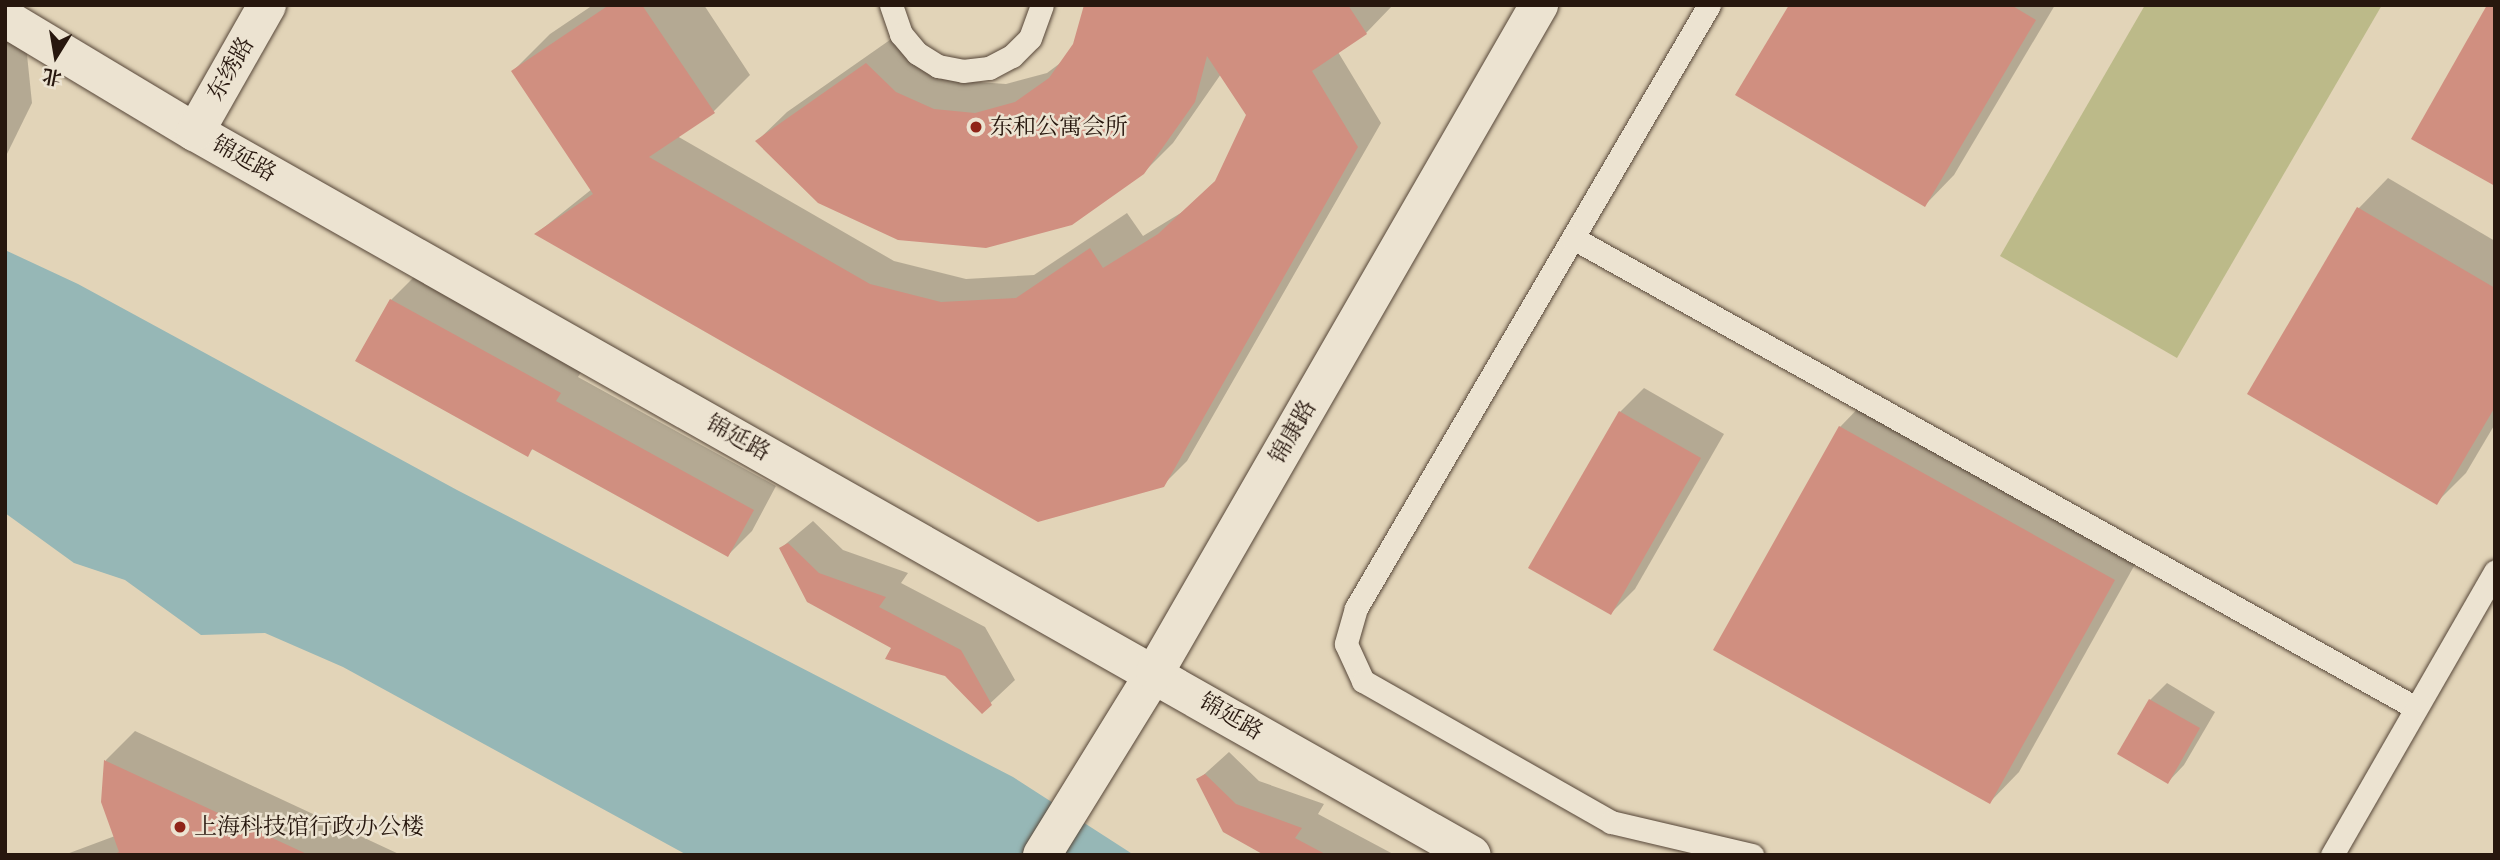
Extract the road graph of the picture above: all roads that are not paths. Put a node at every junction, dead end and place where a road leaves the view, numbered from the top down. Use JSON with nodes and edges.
{"nodes":[{"id":1,"x":267,"y":5,"type":"edge"},
{"id":2,"x":891,"y":5,"type":"edge"},
{"id":3,"x":1042,"y":5,"type":"edge"},
{"id":4,"x":1539,"y":5,"type":"edge"},
{"id":5,"x":1709,"y":5,"type":"edge"},
{"id":6,"x":5,"y":18,"type":"edge"},
{"id":7,"x":195,"y":132,"type":"junction"},
{"id":8,"x":1573,"y":238,"type":"junction"},
{"id":9,"x":2495,"y":570,"type":"edge"},
{"id":10,"x":1155,"y":673,"type":"junction"},
{"id":11,"x":2416,"y":708,"type":"junction"},
{"id":12,"x":1042,"y":855,"type":"edge"},
{"id":13,"x":1472,"y":855,"type":"edge"},
{"id":14,"x":1752,"y":855,"type":"edge"},
{"id":15,"x":2332,"y":855,"type":"edge"}],
"edges":[{"from":1,"to":7,"type":"street","name":"东绣路"},
{"from":2,"to":3,"type":"lane"},
{"from":4,"to":10,"type":"street","name":"锦康路"},
{"from":5,"to":8,"type":"lane"},
{"from":6,"to":7,"type":"street","name":"锦延路"},
{"from":7,"to":10,"type":"street","name":"锦延路"},
{"from":8,"to":11,"type":"lane"},
{"from":8,"to":14,"type":"lane"},
{"from":9,"to":11,"type":"lane"},
{"from":10,"to":12,"type":"street","name":"锦康路"},
{"from":10,"to":13,"type":"street","name":"锦延路"},
{"from":11,"to":15,"type":"lane"}]}
